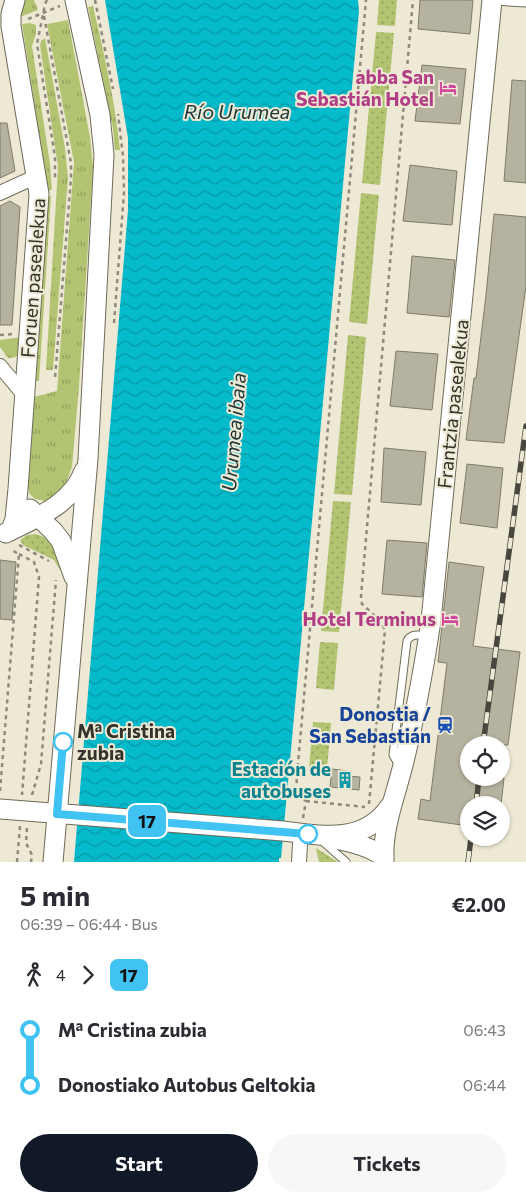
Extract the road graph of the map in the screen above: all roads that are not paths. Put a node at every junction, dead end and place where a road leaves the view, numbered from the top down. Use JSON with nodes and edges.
{"nodes":[{"id":1,"x":15,"y":0,"type":"edge"},
{"id":2,"x":75,"y":0,"type":"edge"},
{"id":3,"x":492,"y":0,"type":"edge"},
{"id":4,"x":526,"y":3,"type":"edge"},
{"id":5,"x":37,"y":176,"type":"junction"},
{"id":6,"x":0,"y":193,"type":"edge"},
{"id":7,"x":0,"y":366,"type":"edge"},
{"id":8,"x":25,"y":396,"type":"junction"},
{"id":9,"x":88,"y":458,"type":"junction"},
{"id":10,"x":18,"y":489,"type":"junction"},
{"id":11,"x":38,"y":516,"type":"junction"},
{"id":12,"x":9,"y":538,"type":"edge"},
{"id":13,"x":77,"y":588,"type":"junction"},
{"id":14,"x":391,"y":805,"type":"junction"},
{"id":15,"x":0,"y":809,"type":"edge"},
{"id":16,"x":57,"y":814,"type":"junction"},
{"id":17,"x":306,"y":834,"type":"junction"},
{"id":18,"x":384,"y":859,"type":"edge"},
{"id":19,"x":53,"y":862,"type":"edge"},
{"id":20,"x":299,"y":862,"type":"edge"},
{"id":21,"x":346,"y":862,"type":"edge"}],
"edges":[{"from":1,"to":5,"type":"main road","name":"Foruen pasealekua"},
{"from":2,"to":9,"type":"main road"},
{"from":3,"to":4,"type":"lane"},
{"from":3,"to":14,"type":"main road","name":"Frantzia pasealekua"},
{"from":5,"to":6,"type":"street"},
{"from":5,"to":8,"type":"main road","name":"Foruen pasealekua"},
{"from":7,"to":8,"type":"street"},
{"from":8,"to":10,"type":"main road","name":"Foruen pasealekua"},
{"from":9,"to":11,"type":"main road"},
{"from":9,"to":13,"type":"main road"},
{"from":10,"to":11,"type":"main road"},
{"from":10,"to":12,"type":"main road","name":"Foruen pasealekua"},
{"from":11,"to":12,"type":"main road"},
{"from":11,"to":13,"type":"main road"},
{"from":13,"to":16,"type":"main road"},
{"from":14,"to":17,"type":"main road","name":"Frantzia pasealekua"},
{"from":14,"to":18,"type":"main road","name":"Frantzia pasealekua"},
{"from":15,"to":16,"type":"main road"},
{"from":16,"to":17,"type":"main road"},
{"from":16,"to":19,"type":"main road"},
{"from":17,"to":18,"type":"main road","name":"Frantzia pasealekua"},
{"from":17,"to":20,"type":"street"},
{"from":17,"to":21,"type":"lane"}]}
